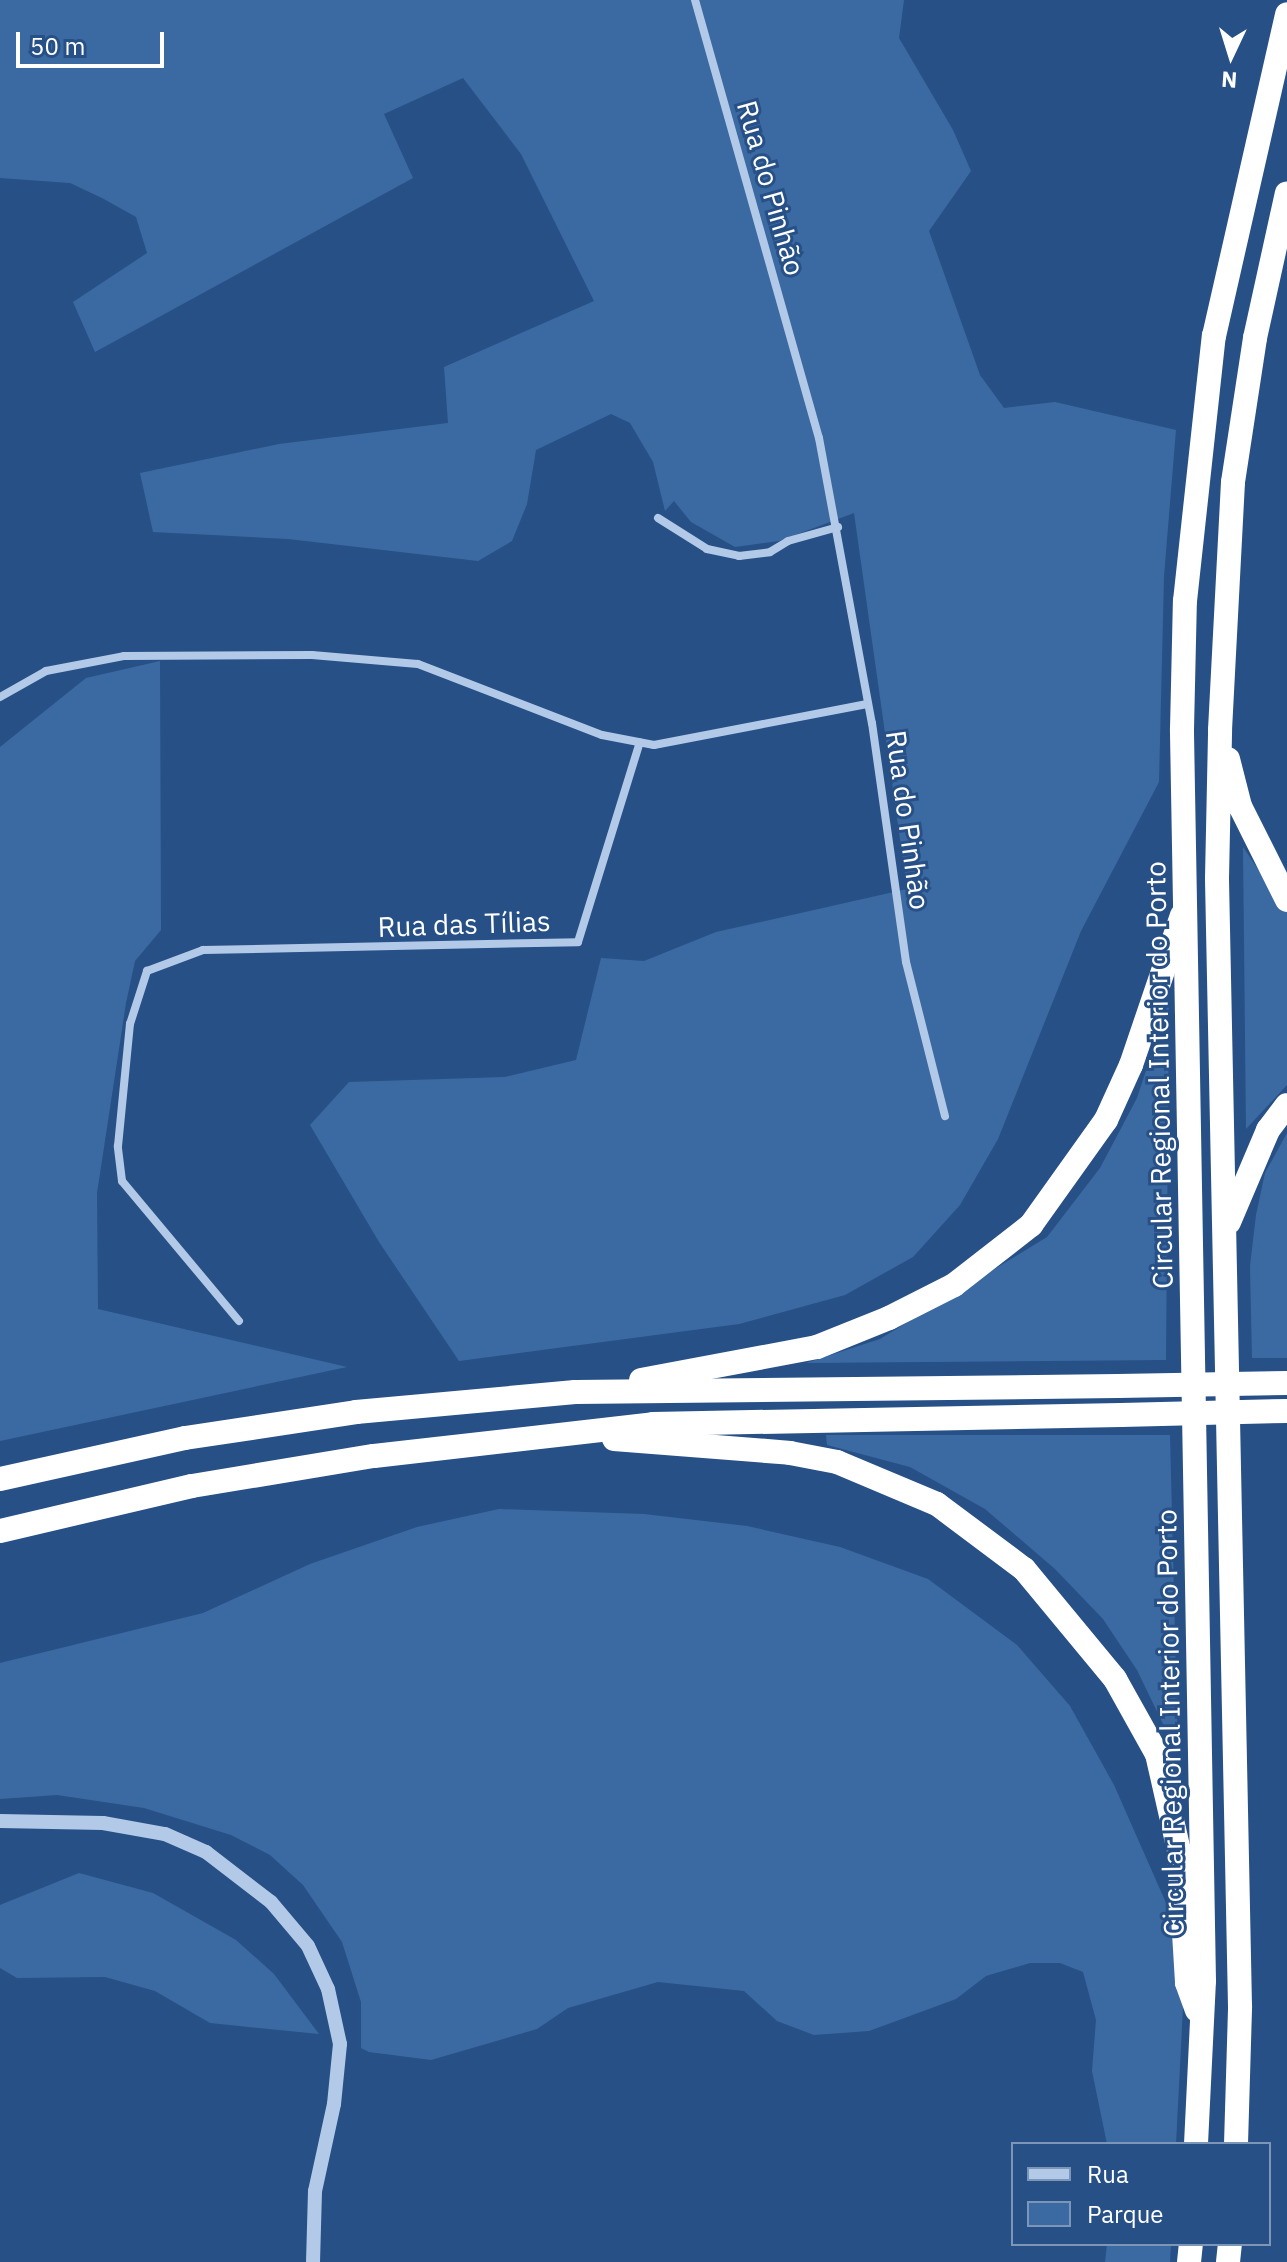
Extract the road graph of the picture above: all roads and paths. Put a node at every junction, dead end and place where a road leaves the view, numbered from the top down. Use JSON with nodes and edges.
{"nodes":[{"id":1,"x":695,"y":0,"type":"edge"},
{"id":2,"x":1287,"y":14,"type":"edge"},
{"id":3,"x":1287,"y":193,"type":"edge"},
{"id":4,"x":658,"y":518,"type":"dead end"},
{"id":5,"x":838,"y":527,"type":"junction"},
{"id":6,"x":0,"y":697,"type":"edge"},
{"id":7,"x":867,"y":704,"type":"junction"},
{"id":8,"x":1220,"y":730,"type":"junction"},
{"id":9,"x":640,"y":742,"type":"junction"},
{"id":10,"x":1287,"y":900,"type":"edge"},
{"id":11,"x":1185,"y":905,"type":"junction"},
{"id":12,"x":1287,"y":1105,"type":"edge"},
{"id":13,"x":945,"y":1116,"type":"dead end"},
{"id":14,"x":1225,"y":1232,"type":"junction"},
{"id":15,"x":239,"y":1321,"type":"dead end"},
{"id":16,"x":1287,"y":1383,"type":"edge"},
{"id":17,"x":575,"y":1392,"type":"junction"},
{"id":18,"x":1287,"y":1411,"type":"edge"},
{"id":19,"x":560,"y":1435,"type":"junction"},
{"id":20,"x":0,"y":1479,"type":"edge"},
{"id":21,"x":0,"y":1531,"type":"edge"},
{"id":22,"x":0,"y":1821,"type":"edge"},
{"id":23,"x":1199,"y":2016,"type":"junction"},
{"id":24,"x":1196,"y":2142,"type":"edge"},
{"id":25,"x":1236,"y":2142,"type":"edge"},
{"id":26,"x":313,"y":2262,"type":"edge"}],
"edges":[{"from":1,"to":5,"type":"street","name":"Rua do Pinhão"},
{"from":2,"to":11,"type":"highway","name":"Circular Regional Interior do Porto"},
{"from":3,"to":8,"type":"highway"},
{"from":4,"to":5,"type":"street"},
{"from":5,"to":7,"type":"street","name":"Rua do Pinhão"},
{"from":6,"to":9,"type":"street"},
{"from":7,"to":9,"type":"street"},
{"from":7,"to":13,"type":"street","name":"Rua do Pinhão"},
{"from":8,"to":10,"type":"highway"},
{"from":8,"to":14,"type":"highway"},
{"from":9,"to":15,"type":"street","name":"Rua das Tílias"},
{"from":11,"to":17,"type":"highway"},
{"from":11,"to":23,"type":"highway","name":"Circular Regional Interior do Porto"},
{"from":12,"to":14,"type":"highway"},
{"from":14,"to":25,"type":"highway"},
{"from":16,"to":17,"type":"highway","bridge":true},
{"from":17,"to":20,"type":"highway"},
{"from":18,"to":19,"type":"highway","bridge":true},
{"from":19,"to":21,"type":"highway"},
{"from":19,"to":23,"type":"highway"},
{"from":22,"to":26,"type":"street"},
{"from":23,"to":24,"type":"highway","name":"Circular Regional Interior do Porto"}]}
